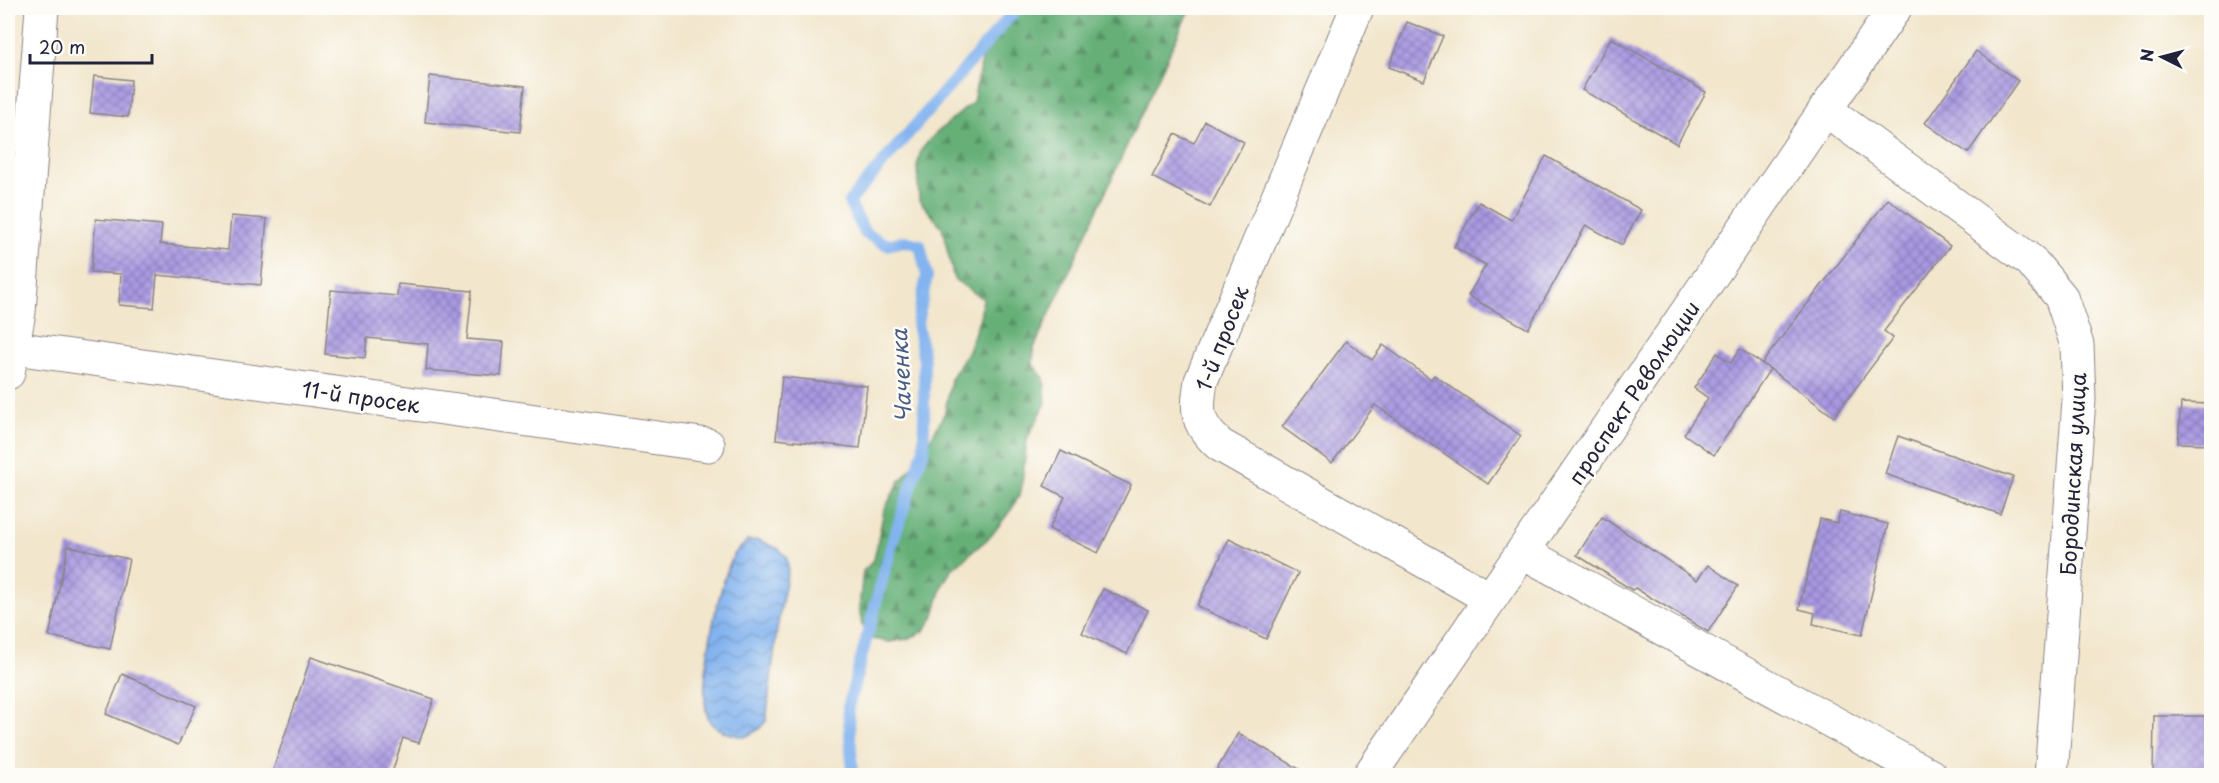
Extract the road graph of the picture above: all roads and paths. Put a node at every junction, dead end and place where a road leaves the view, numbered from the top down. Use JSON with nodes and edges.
{"nodes":[{"id":1,"x":42,"y":8,"type":"edge"},
{"id":2,"x":1357,"y":8,"type":"edge"},
{"id":3,"x":1895,"y":8,"type":"edge"},
{"id":4,"x":1825,"y":109,"type":"junction"},
{"id":5,"x":11,"y":360,"type":"edge"},
{"id":6,"x":708,"y":445,"type":"dead end"},
{"id":7,"x":1523,"y":552,"type":"junction"},
{"id":8,"x":1490,"y":598,"type":"junction"},
{"id":9,"x":1369,"y":776,"type":"edge"},
{"id":10,"x":1931,"y":776,"type":"edge"},
{"id":11,"x":2051,"y":776,"type":"edge"}],
"edges":[{"from":1,"to":5,"type":"street"},
{"from":2,"to":8,"type":"street","name":"1-й просек"},
{"from":3,"to":4,"type":"street","name":"проспект Революции"},
{"from":4,"to":7,"type":"street","name":"проспект Революции"},
{"from":4,"to":11,"type":"street","name":"Бородинская улица"},
{"from":5,"to":6,"type":"street","name":"11-й просек"},
{"from":7,"to":8,"type":"street","name":"проспект Революции"},
{"from":7,"to":10,"type":"street"},
{"from":8,"to":9,"type":"street","name":"проспект Революции"}]}
